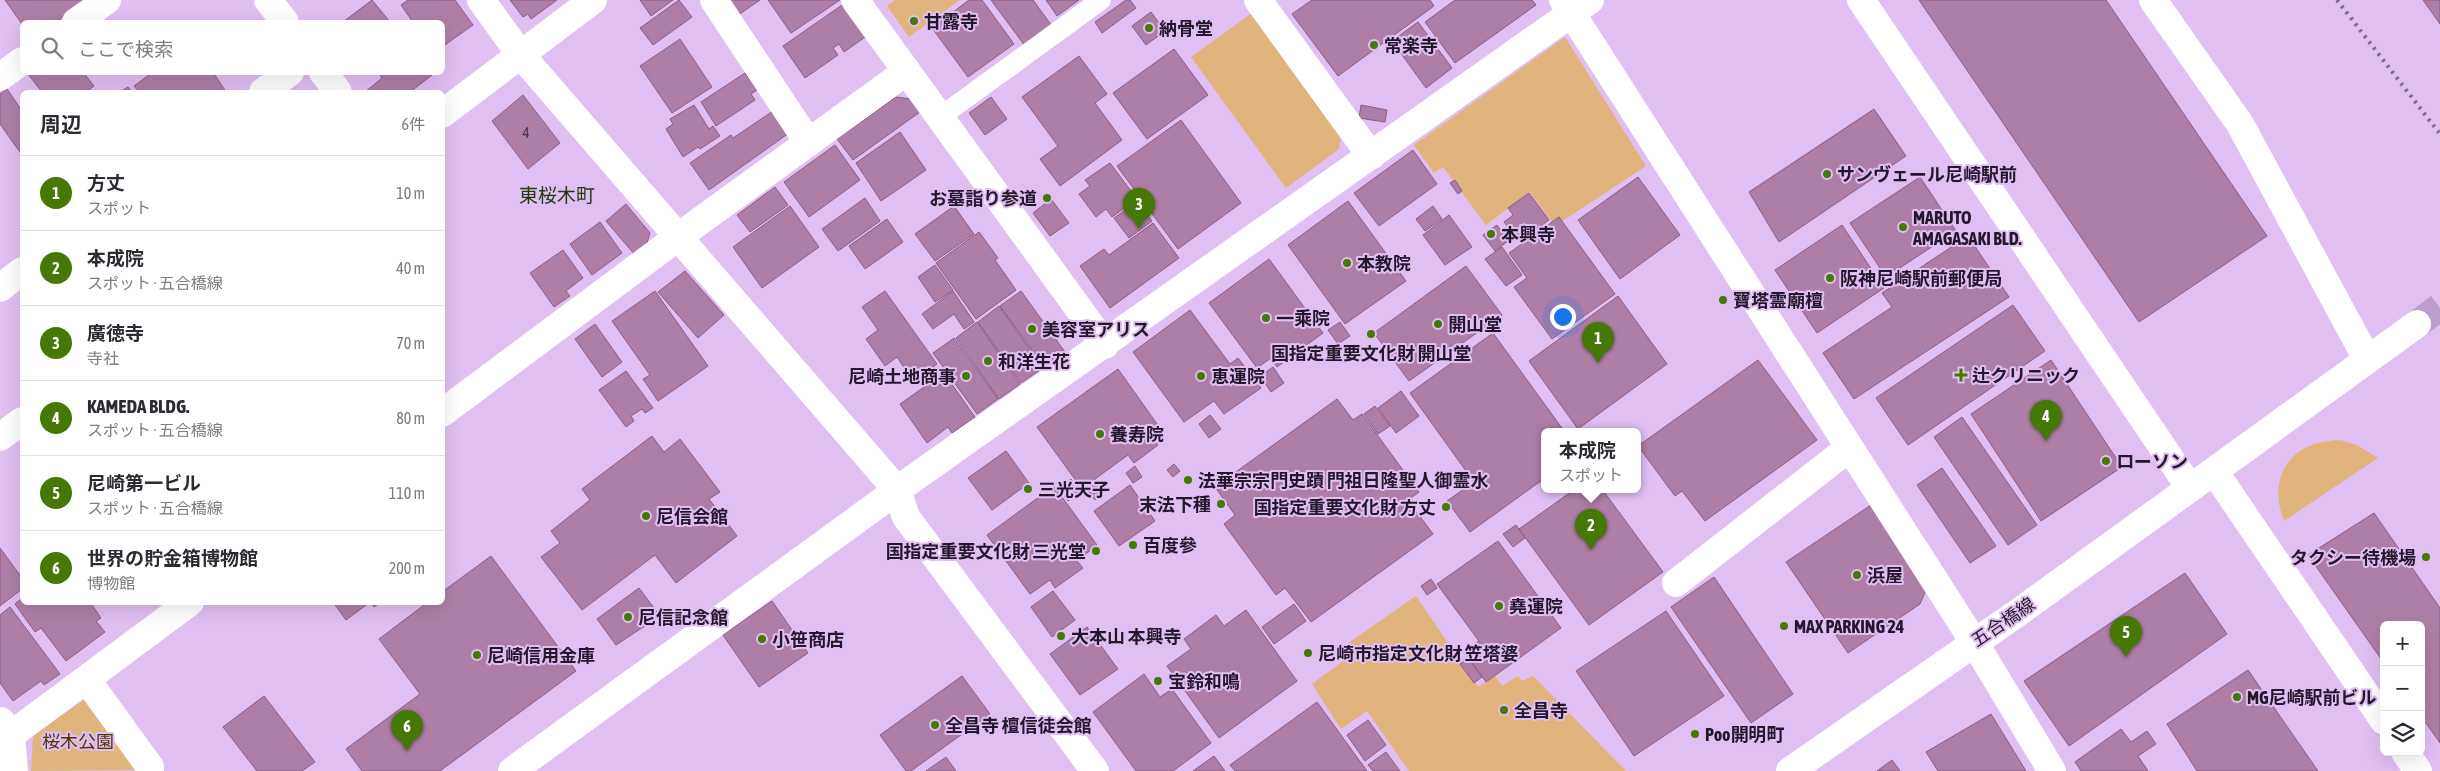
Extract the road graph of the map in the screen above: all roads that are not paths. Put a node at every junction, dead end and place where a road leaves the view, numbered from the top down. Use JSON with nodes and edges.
{"nodes":[{"id":1,"x":107,"y":0,"type":"edge"},
{"id":2,"x":268,"y":0,"type":"edge"},
{"id":3,"x":481,"y":0,"type":"edge"},
{"id":4,"x":593,"y":0,"type":"edge"},
{"id":5,"x":714,"y":0,"type":"edge"},
{"id":6,"x":855,"y":0,"type":"edge"},
{"id":7,"x":1101,"y":0,"type":"edge"},
{"id":8,"x":1258,"y":0,"type":"edge"},
{"id":9,"x":1861,"y":0,"type":"edge"},
{"id":10,"x":2153,"y":0,"type":"edge"},
{"id":11,"x":1574,"y":4,"type":"edge"},
{"id":12,"x":79,"y":20,"type":"edge"},
{"id":13,"x":283,"y":20,"type":"edge"},
{"id":14,"x":520,"y":54,"type":"junction"},
{"id":15,"x":20,"y":62,"type":"edge"},
{"id":16,"x":907,"y":71,"type":"junction"},
{"id":17,"x":286,"y":75,"type":"edge"},
{"id":18,"x":325,"y":75,"type":"edge"},
{"id":19,"x":0,"y":77,"type":"edge"},
{"id":20,"x":266,"y":90,"type":"edge"},
{"id":21,"x":336,"y":90,"type":"edge"},
{"id":22,"x":445,"y":112,"type":"edge"},
{"id":23,"x":940,"y":117,"type":"junction"},
{"id":24,"x":808,"y":142,"type":"junction"},
{"id":25,"x":1370,"y":156,"type":"junction"},
{"id":26,"x":678,"y":237,"type":"junction"},
{"id":27,"x":20,"y":273,"type":"edge"},
{"id":28,"x":0,"y":288,"type":"edge"},
{"id":29,"x":2417,"y":324,"type":"tunnel mouth"},
{"id":30,"x":1105,"y":345,"type":"junction"},
{"id":31,"x":2367,"y":359,"type":"junction"},
{"id":32,"x":445,"y":411,"type":"edge"},
{"id":33,"x":20,"y":422,"type":"edge"},
{"id":34,"x":0,"y":437,"type":"edge"},
{"id":35,"x":1849,"y":448,"type":"junction"},
{"id":36,"x":2214,"y":471,"type":"junction"},
{"id":37,"x":2190,"y":488,"type":"junction"},
{"id":38,"x":898,"y":490,"type":"junction"},
{"id":39,"x":1676,"y":583,"type":"dead end"},
{"id":40,"x":186,"y":605,"type":"edge"},
{"id":41,"x":1974,"y":642,"type":"junction"},
{"id":42,"x":87,"y":680,"type":"junction"},
{"id":43,"x":2380,"y":715,"type":"edge"},
{"id":44,"x":6,"y":728,"type":"edge"},
{"id":45,"x":2408,"y":756,"type":"edge"},
{"id":46,"x":14,"y":771,"type":"edge"},
{"id":47,"x":150,"y":771,"type":"edge"},
{"id":48,"x":512,"y":771,"type":"edge"},
{"id":49,"x":1095,"y":771,"type":"edge"},
{"id":50,"x":1790,"y":771,"type":"edge"},
{"id":51,"x":2052,"y":771,"type":"edge"},
{"id":52,"x":2418,"y":771,"type":"edge"}],
"edges":[{"from":1,"to":12,"type":"street"},
{"from":2,"to":13,"type":"street"},
{"from":3,"to":14,"type":"street"},
{"from":4,"to":14,"type":"street"},
{"from":5,"to":24,"type":"street"},
{"from":6,"to":16,"type":"street"},
{"from":7,"to":23,"type":"lane"},
{"from":8,"to":25,"type":"street"},
{"from":9,"to":37,"type":"street"},
{"from":10,"to":31,"type":"street"},
{"from":11,"to":25,"type":"street"},
{"from":11,"to":35,"type":"street"},
{"from":14,"to":22,"type":"street"},
{"from":14,"to":26,"type":"street"},
{"from":15,"to":19,"type":"street"},
{"from":16,"to":23,"type":"street"},
{"from":16,"to":24,"type":"street"},
{"from":17,"to":20,"type":"street"},
{"from":18,"to":21,"type":"street"},
{"from":23,"to":30,"type":"street"},
{"from":24,"to":26,"type":"street"},
{"from":25,"to":30,"type":"street"},
{"from":26,"to":32,"type":"street"},
{"from":26,"to":38,"type":"street"},
{"from":27,"to":28,"type":"street"},
{"from":29,"to":31,"type":"street","name":"五合橋線"},
{"from":30,"to":38,"type":"street"},
{"from":31,"to":36,"type":"street","name":"五合橋線"},
{"from":33,"to":34,"type":"street"},
{"from":35,"to":39,"type":"street"},
{"from":35,"to":41,"type":"street"},
{"from":36,"to":37,"type":"street","name":"五合橋線"},
{"from":36,"to":43,"type":"street"},
{"from":37,"to":41,"type":"street","name":"五合橋線"},
{"from":38,"to":48,"type":"street"},
{"from":38,"to":49,"type":"street"},
{"from":40,"to":42,"type":"street"},
{"from":41,"to":50,"type":"street","name":"五合橋線"},
{"from":41,"to":51,"type":"street"},
{"from":42,"to":44,"type":"street"},
{"from":42,"to":47,"type":"street"},
{"from":44,"to":46,"type":"street"},
{"from":45,"to":52,"type":"street"}]}
